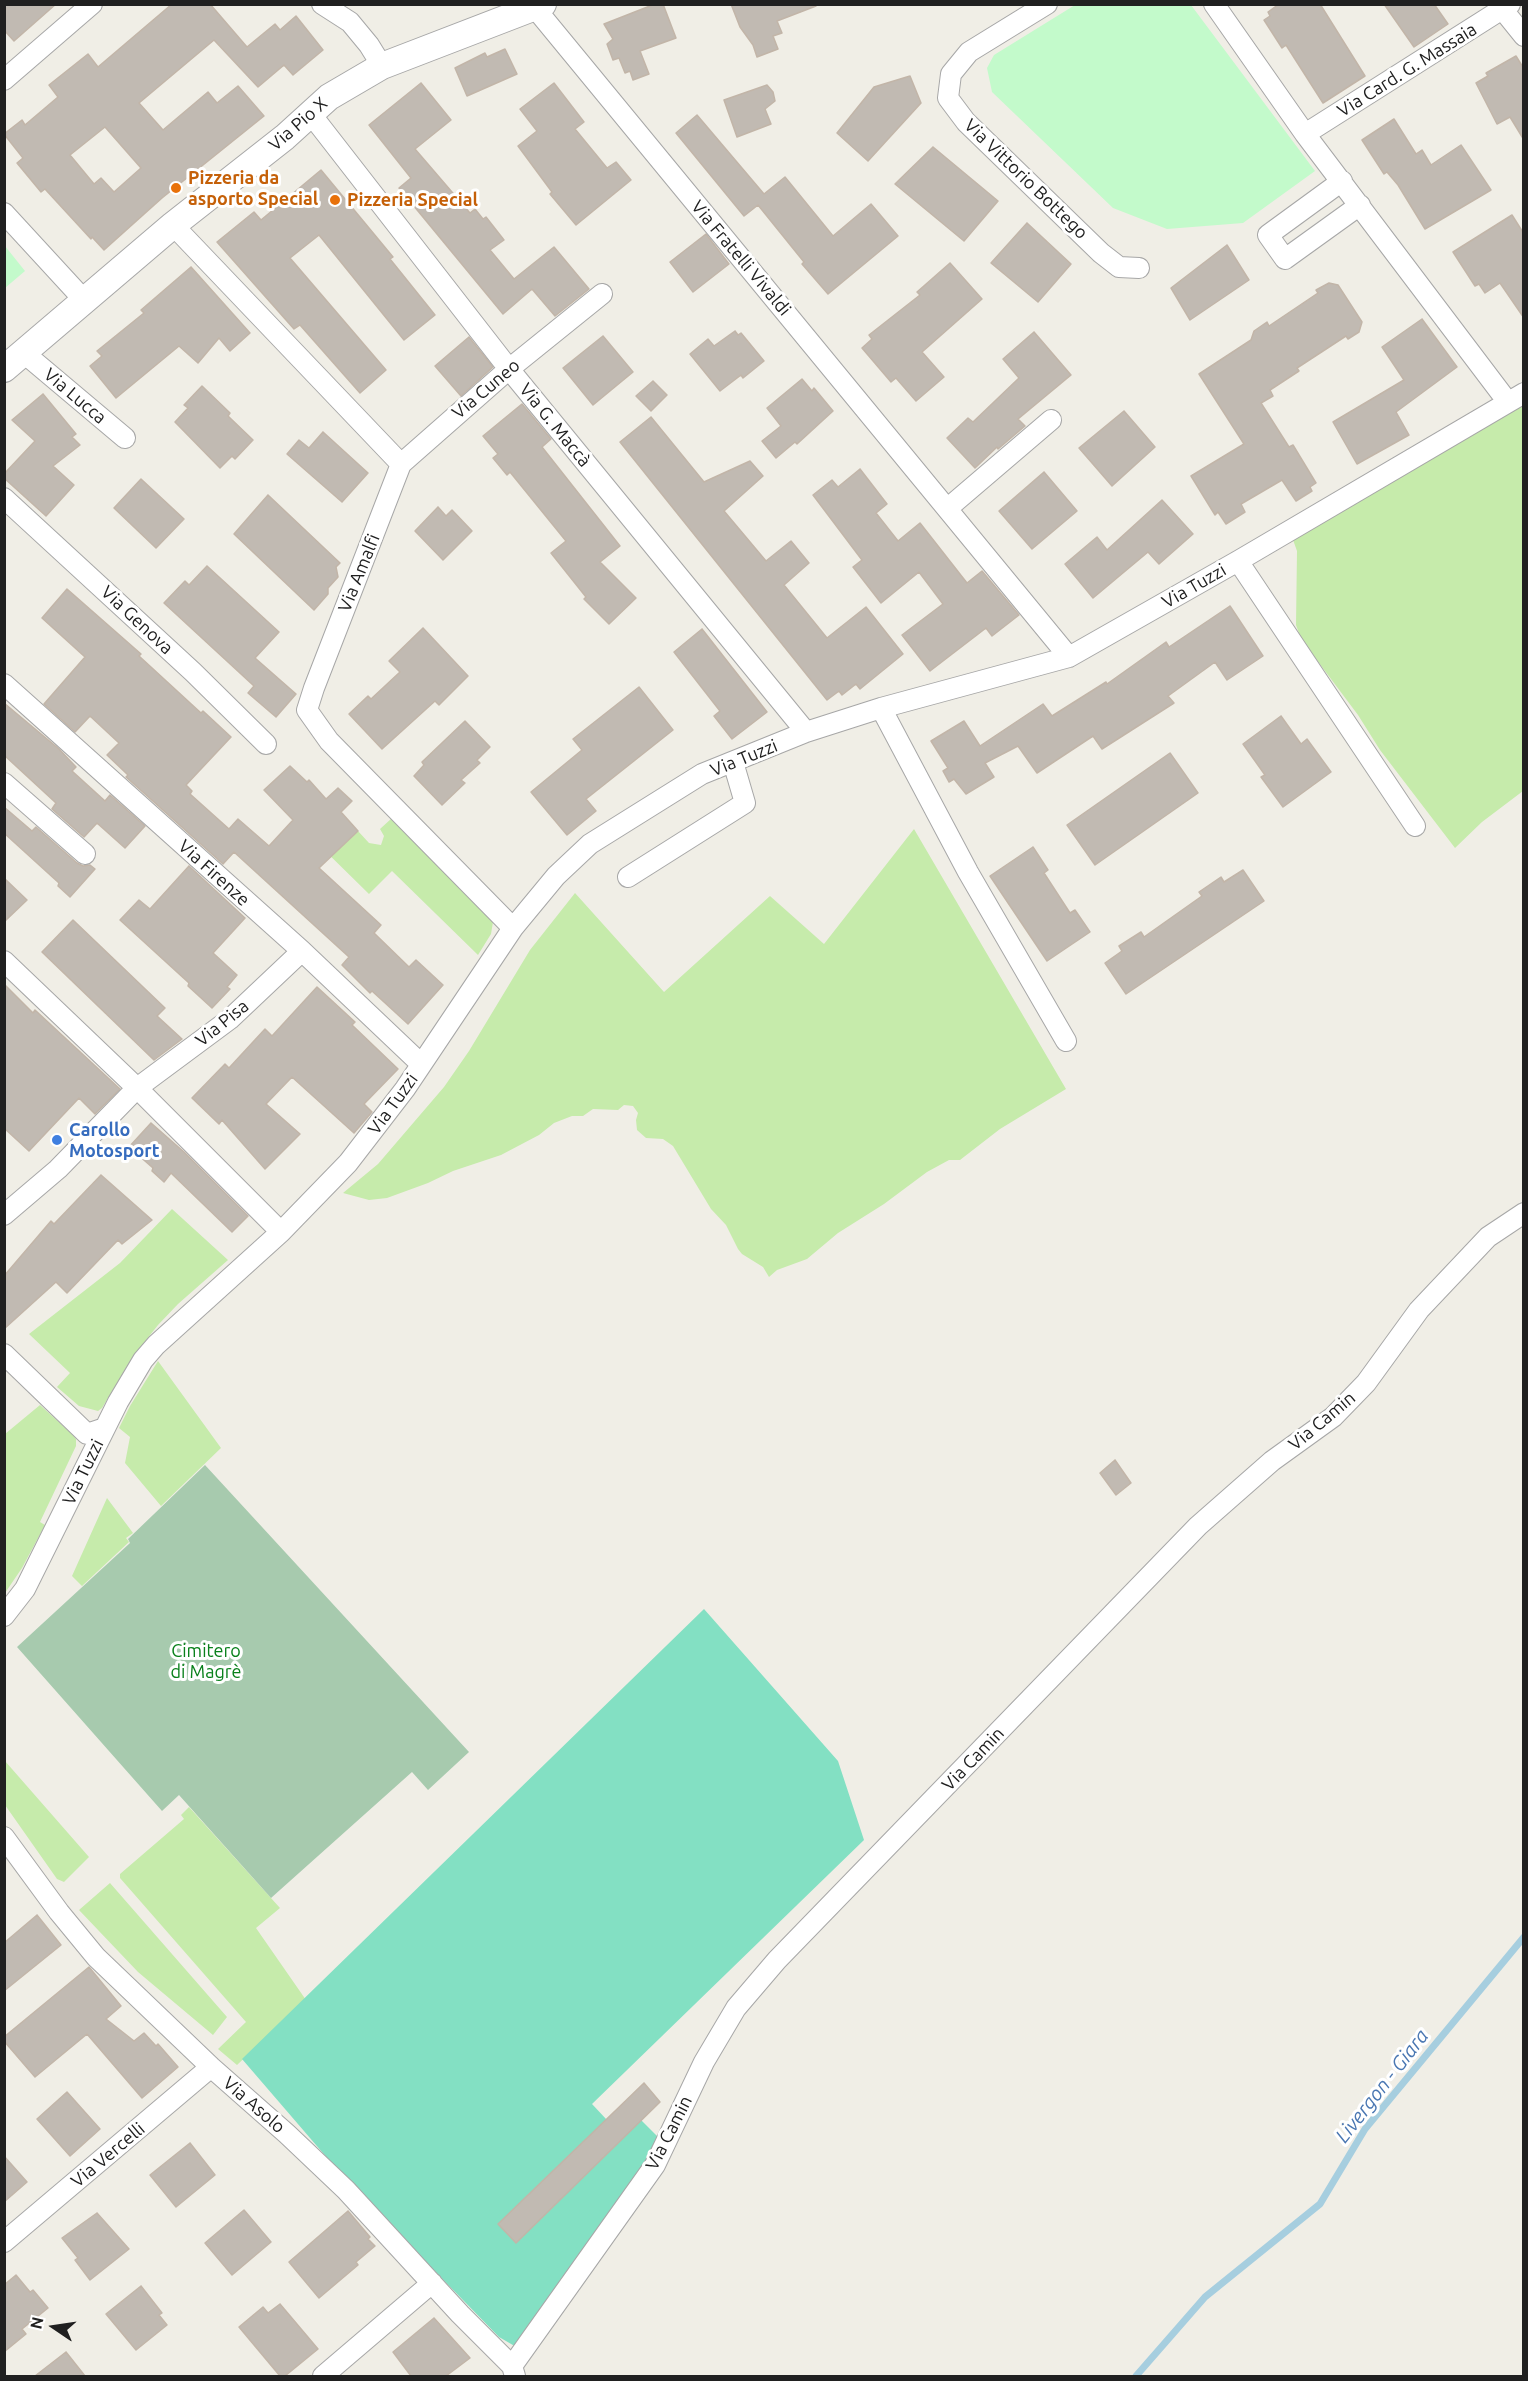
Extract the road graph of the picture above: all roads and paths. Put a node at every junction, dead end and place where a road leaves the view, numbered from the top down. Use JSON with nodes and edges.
{"nodes":[{"id":1,"x":92,"y":4,"type":"edge"},
{"id":2,"x":322,"y":4,"type":"edge"},
{"id":3,"x":1047,"y":4,"type":"edge"},
{"id":4,"x":539,"y":6,"type":"edge"},
{"id":5,"x":1221,"y":7,"type":"edge"},
{"id":6,"x":1507,"y":7,"type":"edge"},
{"id":7,"x":1524,"y":36,"type":"edge"},
{"id":8,"x":382,"y":66,"type":"junction"},
{"id":9,"x":4,"y":80,"type":"edge"},
{"id":10,"x":310,"y":113,"type":"junction"},
{"id":11,"x":1305,"y":134,"type":"junction"},
{"id":12,"x":1342,"y":181,"type":"junction"},
{"id":13,"x":1360,"y":205,"type":"junction"},
{"id":14,"x":4,"y":213,"type":"edge"},
{"id":15,"x":173,"y":225,"type":"junction"},
{"id":16,"x":1139,"y":268,"type":"dead end"},
{"id":17,"x":602,"y":294,"type":"dead end"},
{"id":18,"x":84,"y":300,"type":"junction"},
{"id":19,"x":14,"y":361,"type":"edge"},
{"id":20,"x":508,"y":369,"type":"junction"},
{"id":21,"x":1516,"y":397,"type":"edge"},
{"id":22,"x":1051,"y":420,"type":"dead end"},
{"id":23,"x":125,"y":438,"type":"dead end"},
{"id":24,"x":401,"y":464,"type":"junction"},
{"id":25,"x":4,"y":498,"type":"edge"},
{"id":26,"x":948,"y":508,"type":"junction"},
{"id":27,"x":1238,"y":561,"type":"junction"},
{"id":28,"x":1069,"y":657,"type":"junction"},
{"id":29,"x":4,"y":684,"type":"edge"},
{"id":30,"x":881,"y":708,"type":"junction"},
{"id":31,"x":806,"y":732,"type":"junction"},
{"id":32,"x":267,"y":744,"type":"dead end"},
{"id":33,"x":733,"y":762,"type":"junction"},
{"id":34,"x":4,"y":783,"type":"edge"},
{"id":35,"x":1415,"y":826,"type":"dead end"},
{"id":36,"x":85,"y":854,"type":"dead end"},
{"id":37,"x":628,"y":877,"type":"dead end"},
{"id":38,"x":513,"y":928,"type":"junction"},
{"id":39,"x":302,"y":951,"type":"junction"},
{"id":40,"x":4,"y":961,"type":"edge"},
{"id":41,"x":1066,"y":1041,"type":"dead end"},
{"id":42,"x":421,"y":1064,"type":"junction"},
{"id":43,"x":137,"y":1088,"type":"junction"},
{"id":44,"x":1524,"y":1213,"type":"edge"},
{"id":45,"x":4,"y":1215,"type":"edge"},
{"id":46,"x":281,"y":1232,"type":"junction"},
{"id":47,"x":4,"y":1354,"type":"edge"},
{"id":48,"x":105,"y":1428,"type":"junction"},
{"id":49,"x":4,"y":1616,"type":"edge"},
{"id":50,"x":4,"y":1838,"type":"edge"},
{"id":51,"x":211,"y":2067,"type":"junction"},
{"id":52,"x":4,"y":2242,"type":"edge"},
{"id":53,"x":432,"y":2283,"type":"junction"},
{"id":54,"x":513,"y":2371,"type":"edge"},
{"id":55,"x":323,"y":2376,"type":"edge"}],
"edges":[{"from":1,"to":9,"type":"street"},
{"from":2,"to":8,"type":"street"},
{"from":3,"to":16,"type":"street","name":"Via Vittorio Bottego"},
{"from":4,"to":8,"type":"street","name":"Via Pio X"},
{"from":4,"to":26,"type":"street","name":"Via Fratelli Vivaldi"},
{"from":5,"to":11,"type":"street"},
{"from":6,"to":7,"type":"street"},
{"from":6,"to":11,"type":"street","name":"Via Card. G. Massaia"},
{"from":8,"to":10,"type":"street","name":"Via Pio X"},
{"from":10,"to":15,"type":"street","name":"Via Pio X"},
{"from":10,"to":20,"type":"street","name":"Via G. Maccà"},
{"from":11,"to":12,"type":"street"},
{"from":12,"to":13,"type":"street"},
{"from":12,"to":13,"type":"street"},
{"from":13,"to":21,"type":"street"},
{"from":14,"to":18,"type":"street"},
{"from":15,"to":18,"type":"street","name":"Via Pio X"},
{"from":15,"to":24,"type":"street"},
{"from":17,"to":20,"type":"street","name":"Via Cuneo"},
{"from":18,"to":19,"type":"street","name":"Via Pio X"},
{"from":19,"to":23,"type":"street","name":"Via Lucca"},
{"from":20,"to":24,"type":"street","name":"Via Cuneo"},
{"from":20,"to":31,"type":"street","name":"Via G. Maccà"},
{"from":21,"to":27,"type":"street","name":"Via Tuzzi"},
{"from":22,"to":26,"type":"street"},
{"from":24,"to":38,"type":"street","name":"Via Amalfi"},
{"from":25,"to":32,"type":"street","name":"Via Genova"},
{"from":26,"to":28,"type":"street","name":"Via Fratelli Vivaldi"},
{"from":27,"to":28,"type":"street","name":"Via Tuzzi"},
{"from":27,"to":35,"type":"street","name":"Via Tuzzi"},
{"from":28,"to":30,"type":"street","name":"Via Tuzzi"},
{"from":29,"to":39,"type":"street","name":"Via Firenze"},
{"from":30,"to":31,"type":"street","name":"Via Tuzzi"},
{"from":30,"to":41,"type":"street"},
{"from":31,"to":33,"type":"street","name":"Via Tuzzi"},
{"from":33,"to":37,"type":"street"},
{"from":33,"to":38,"type":"street","name":"Via Tuzzi"},
{"from":34,"to":36,"type":"street"},
{"from":38,"to":42,"type":"street","name":"Via Tuzzi"},
{"from":39,"to":42,"type":"street","name":"Via Firenze"},
{"from":39,"to":43,"type":"street","name":"Via Pisa"},
{"from":40,"to":43,"type":"street"},
{"from":42,"to":46,"type":"street","name":"Via Tuzzi"},
{"from":43,"to":45,"type":"street","name":"Via Pisa"},
{"from":43,"to":46,"type":"street"},
{"from":44,"to":54,"type":"street","name":"Via Camin"},
{"from":46,"to":48,"type":"street","name":"Via Tuzzi"},
{"from":47,"to":48,"type":"street"},
{"from":48,"to":49,"type":"street","name":"Via Tuzzi"},
{"from":50,"to":51,"type":"street","name":"Via Asolo"},
{"from":51,"to":52,"type":"street","name":"Via Vercelli"},
{"from":51,"to":53,"type":"street","name":"Via Asolo"},
{"from":53,"to":54,"type":"street","name":"Via Asolo"},
{"from":53,"to":55,"type":"street"}]}
